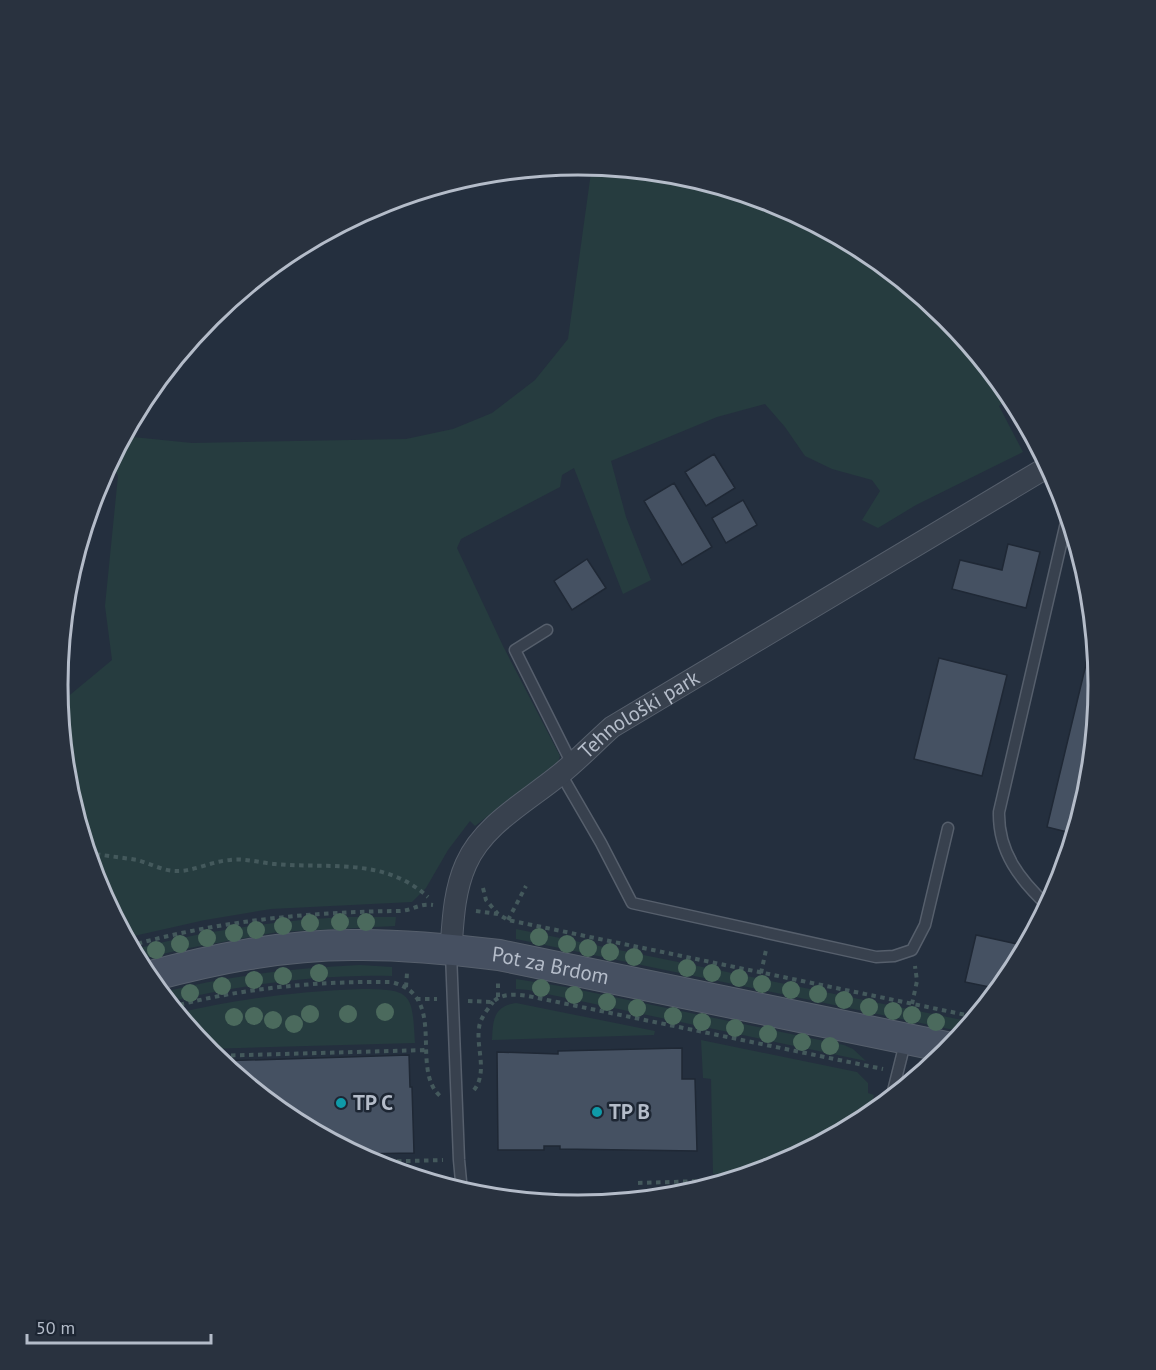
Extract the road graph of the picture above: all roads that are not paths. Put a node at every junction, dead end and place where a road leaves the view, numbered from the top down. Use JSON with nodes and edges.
{"nodes":[{"id":1,"x":1041,"y":471,"type":"edge"},
{"id":2,"x":1064,"y":531,"type":"edge"},
{"id":3,"x":547,"y":630,"type":"dead end"},
{"id":4,"x":566,"y":769,"type":"junction"},
{"id":5,"x":948,"y":828,"type":"dead end"},
{"id":6,"x":1041,"y":900,"type":"edge"},
{"id":7,"x":451,"y":949,"type":"junction"},
{"id":8,"x":158,"y":974,"type":"edge"},
{"id":9,"x":906,"y":1039,"type":"junction"},
{"id":10,"x":939,"y":1046,"type":"edge"},
{"id":11,"x":894,"y":1086,"type":"edge"},
{"id":12,"x":461,"y":1182,"type":"edge"}],
"edges":[{"from":1,"to":4,"type":"street","name":"Tehnološki park"},
{"from":2,"to":6,"type":"lane"},
{"from":3,"to":4,"type":"lane"},
{"from":4,"to":5,"type":"lane"},
{"from":4,"to":7,"type":"street","name":"Tehnološki park"},
{"from":7,"to":8,"type":"main road","name":"Pot za Brdom"},
{"from":7,"to":9,"type":"main road","name":"Pot za Brdom"},
{"from":7,"to":12,"type":"lane","name":"Tehnološki park"},
{"from":9,"to":10,"type":"main road","name":"Pot za Brdom"},
{"from":9,"to":11,"type":"lane"}]}
